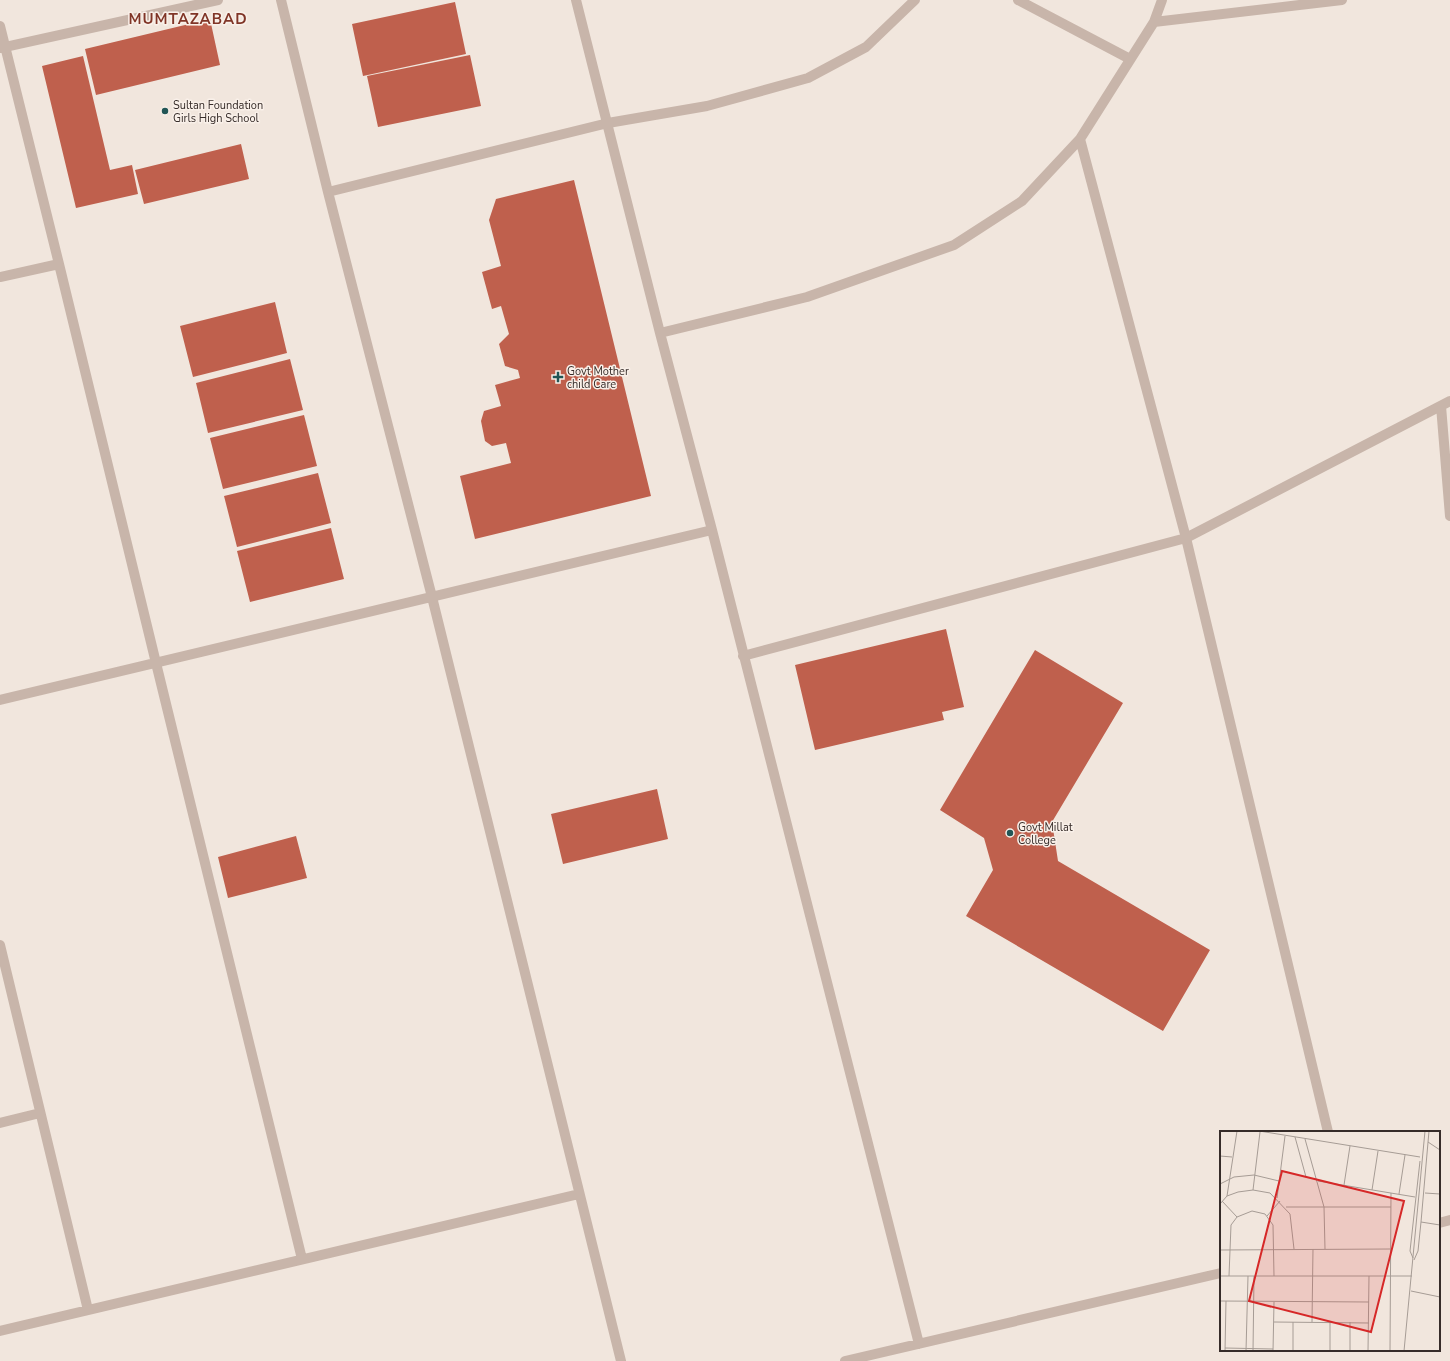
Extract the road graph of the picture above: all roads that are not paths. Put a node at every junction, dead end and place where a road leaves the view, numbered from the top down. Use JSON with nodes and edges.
{"nodes":[{"id":1,"x":218,"y":0,"type":"edge"},
{"id":2,"x":281,"y":0,"type":"edge"},
{"id":3,"x":576,"y":0,"type":"edge"},
{"id":4,"x":915,"y":0,"type":"edge"},
{"id":5,"x":1018,"y":0,"type":"edge"},
{"id":6,"x":1162,"y":0,"type":"edge"},
{"id":7,"x":1342,"y":0,"type":"edge"},
{"id":8,"x":1154,"y":22,"type":"junction"},
{"id":9,"x":0,"y":26,"type":"edge"},
{"id":10,"x":2,"y":48,"type":"edge"},
{"id":11,"x":1130,"y":59,"type":"junction"},
{"id":12,"x":608,"y":123,"type":"junction"},
{"id":13,"x":1080,"y":139,"type":"junction"},
{"id":14,"x":328,"y":192,"type":"junction"},
{"id":15,"x":60,"y":264,"type":"junction"},
{"id":16,"x":0,"y":277,"type":"edge"},
{"id":17,"x":660,"y":333,"type":"junction"},
{"id":18,"x":1450,"y":401,"type":"edge"},
{"id":19,"x":1441,"y":406,"type":"junction"},
{"id":20,"x":1450,"y":516,"type":"edge"},
{"id":21,"x":712,"y":530,"type":"junction"},
{"id":22,"x":1186,"y":538,"type":"junction"},
{"id":23,"x":432,"y":597,"type":"junction"},
{"id":24,"x":743,"y":656,"type":"junction"},
{"id":25,"x":156,"y":663,"type":"junction"},
{"id":26,"x":0,"y":700,"type":"edge"},
{"id":27,"x":0,"y":945,"type":"edge"},
{"id":28,"x":40,"y":1113,"type":"junction"},
{"id":29,"x":0,"y":1123,"type":"edge"},
{"id":30,"x":1328,"y":1131,"type":"edge"},
{"id":31,"x":580,"y":1194,"type":"junction"},
{"id":32,"x":1450,"y":1220,"type":"edge"},
{"id":33,"x":1440,"y":1223,"type":"edge"},
{"id":34,"x":302,"y":1259,"type":"junction"},
{"id":35,"x":1220,"y":1273,"type":"edge"},
{"id":36,"x":88,"y":1310,"type":"junction"},
{"id":37,"x":0,"y":1331,"type":"edge"},
{"id":38,"x":919,"y":1344,"type":"junction"},
{"id":39,"x":621,"y":1361,"type":"edge"},
{"id":40,"x":845,"y":1361,"type":"edge"}],
"edges":[{"from":1,"to":10,"type":"street"},
{"from":2,"to":14,"type":"street"},
{"from":3,"to":12,"type":"street"},
{"from":4,"to":12,"type":"street"},
{"from":5,"to":11,"type":"street"},
{"from":6,"to":8,"type":"street"},
{"from":7,"to":8,"type":"street"},
{"from":8,"to":11,"type":"street"},
{"from":9,"to":10,"type":"street"},
{"from":10,"to":15,"type":"street"},
{"from":11,"to":13,"type":"street"},
{"from":12,"to":14,"type":"street"},
{"from":12,"to":17,"type":"street"},
{"from":13,"to":17,"type":"street"},
{"from":13,"to":22,"type":"street"},
{"from":14,"to":23,"type":"street"},
{"from":15,"to":16,"type":"street"},
{"from":15,"to":25,"type":"street"},
{"from":17,"to":21,"type":"street"},
{"from":18,"to":19,"type":"street"},
{"from":19,"to":20,"type":"street"},
{"from":19,"to":22,"type":"street"},
{"from":21,"to":23,"type":"street"},
{"from":21,"to":24,"type":"street"},
{"from":22,"to":24,"type":"street"},
{"from":22,"to":30,"type":"street"},
{"from":23,"to":25,"type":"street"},
{"from":23,"to":31,"type":"street"},
{"from":24,"to":38,"type":"street"},
{"from":25,"to":26,"type":"street"},
{"from":25,"to":34,"type":"street"},
{"from":27,"to":28,"type":"street"},
{"from":28,"to":29,"type":"street"},
{"from":28,"to":36,"type":"street"},
{"from":31,"to":34,"type":"street"},
{"from":31,"to":39,"type":"street"},
{"from":32,"to":33,"type":"street"},
{"from":34,"to":36,"type":"street"},
{"from":35,"to":38,"type":"street"},
{"from":36,"to":37,"type":"street"},
{"from":38,"to":40,"type":"street"}]}
